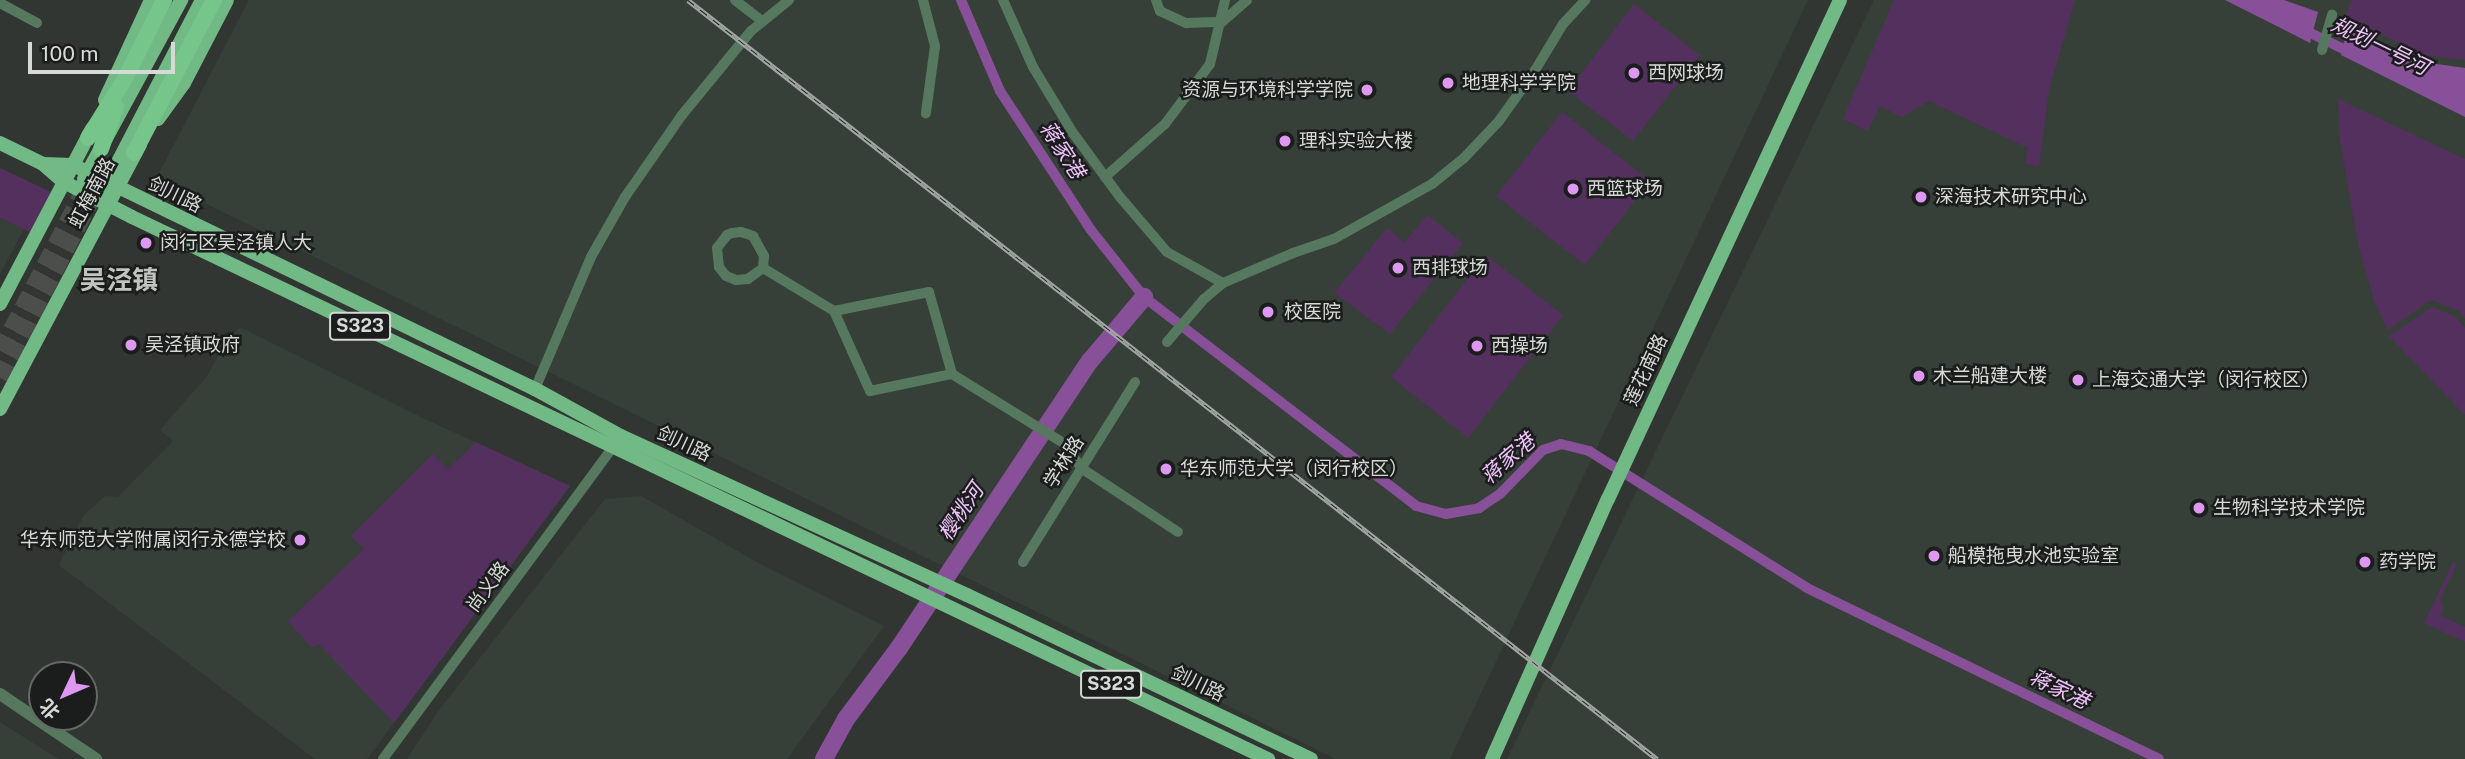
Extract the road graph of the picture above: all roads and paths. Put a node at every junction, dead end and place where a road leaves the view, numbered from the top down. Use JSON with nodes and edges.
{"nodes":[{"id":1,"x":151,"y":0,"type":"edge"},
{"id":2,"x":164,"y":0,"type":"edge"},
{"id":3,"x":181,"y":0,"type":"edge"},
{"id":4,"x":202,"y":0,"type":"edge"},
{"id":5,"x":214,"y":0,"type":"edge"},
{"id":6,"x":227,"y":0,"type":"edge"},
{"id":7,"x":735,"y":0,"type":"edge"},
{"id":8,"x":789,"y":0,"type":"edge"},
{"id":9,"x":923,"y":0,"type":"edge"},
{"id":10,"x":1003,"y":0,"type":"edge"},
{"id":11,"x":1156,"y":0,"type":"edge"},
{"id":12,"x":1225,"y":0,"type":"edge"},
{"id":13,"x":1247,"y":0,"type":"edge"},
{"id":14,"x":1585,"y":0,"type":"edge"},
{"id":15,"x":1840,"y":0,"type":"edge"},
{"id":16,"x":0,"y":3,"type":"edge"},
{"id":17,"x":2332,"y":14,"type":"dead end"},
{"id":18,"x":762,"y":21,"type":"junction"},
{"id":19,"x":1222,"y":22,"type":"junction"},
{"id":20,"x":37,"y":23,"type":"dead end"},
{"id":21,"x":2322,"y":50,"type":"dead end"},
{"id":22,"x":127,"y":75,"type":"junction"},
{"id":23,"x":926,"y":113,"type":"dead end"},
{"id":24,"x":88,"y":138,"type":"junction"},
{"id":25,"x":0,"y":143,"type":"edge"},
{"id":26,"x":101,"y":149,"type":"junction"},
{"id":27,"x":134,"y":153,"type":"junction"},
{"id":28,"x":43,"y":164,"type":"junction"},
{"id":29,"x":73,"y":165,"type":"junction"},
{"id":30,"x":88,"y":173,"type":"junction"},
{"id":31,"x":1105,"y":177,"type":"junction"},
{"id":32,"x":64,"y":182,"type":"junction"},
{"id":33,"x":112,"y":186,"type":"junction"},
{"id":34,"x":79,"y":190,"type":"junction"},
{"id":35,"x":103,"y":202,"type":"junction"},
{"id":36,"x":763,"y":268,"type":"junction"},
{"id":37,"x":1223,"y":283,"type":"junction"},
{"id":38,"x":0,"y":304,"type":"edge"},
{"id":39,"x":834,"y":311,"type":"junction"},
{"id":40,"x":1167,"y":342,"type":"dead end"},
{"id":41,"x":952,"y":374,"type":"junction"},
{"id":42,"x":1135,"y":382,"type":"dead end"},
{"id":43,"x":535,"y":389,"type":"junction"},
{"id":44,"x":0,"y":409,"type":"edge"},
{"id":45,"x":617,"y":441,"type":"junction"},
{"id":46,"x":1081,"y":468,"type":"junction"},
{"id":47,"x":1178,"y":532,"type":"dead end"},
{"id":48,"x":1023,"y":562,"type":"dead end"},
{"id":49,"x":0,"y":694,"type":"edge"},
{"id":50,"x":96,"y":759,"type":"edge"},
{"id":51,"x":383,"y":759,"type":"edge"},
{"id":52,"x":1268,"y":759,"type":"edge"},
{"id":53,"x":1311,"y":759,"type":"edge"},
{"id":54,"x":1492,"y":759,"type":"edge"}],
"edges":[{"from":1,"to":24,"type":"main road","name":"虹梅南路"},
{"from":2,"to":22,"type":"highway"},
{"from":3,"to":26,"type":"main road","name":"虹梅南路"},
{"from":4,"to":33,"type":"main road","name":"虹梅南路"},
{"from":5,"to":27,"type":"highway"},
{"from":6,"to":27,"type":"main road","name":"虹梅南路"},
{"from":7,"to":18,"type":"street"},
{"from":8,"to":18,"type":"street"},
{"from":9,"to":23,"type":"street"},
{"from":10,"to":31,"type":"street"},
{"from":11,"to":19,"type":"street"},
{"from":12,"to":19,"type":"street"},
{"from":13,"to":19,"type":"street"},
{"from":14,"to":37,"type":"street"},
{"from":15,"to":54,"type":"main road","name":"莲花南路"},
{"from":16,"to":20,"type":"street"},
{"from":17,"to":21,"type":"street"},
{"from":18,"to":43,"type":"street"},
{"from":19,"to":31,"type":"street"},
{"from":22,"to":24,"type":"highway"},
{"from":22,"to":26,"type":"highway"},
{"from":24,"to":29,"type":"main road","name":"虹梅南路"},
{"from":25,"to":28,"type":"main road","name":"剑川路","number":"S323"},
{"from":26,"to":30,"type":"main road","name":"虹梅南路"},
{"from":27,"to":33,"type":"main road","name":"虹梅南路"},
{"from":28,"to":29,"type":"main road","name":"剑川路"},
{"from":28,"to":32,"type":"main road","name":"剑川路","number":"S323"},
{"from":29,"to":30,"type":"main road","name":"剑川路"},
{"from":29,"to":32,"type":"main road","name":"虹梅南路"},
{"from":30,"to":33,"type":"main road","name":"剑川路"},
{"from":30,"to":34,"type":"main road","name":"虹梅南路"},
{"from":31,"to":37,"type":"street"},
{"from":32,"to":34,"type":"main road","name":"剑川路","number":"S323"},
{"from":32,"to":38,"type":"main road","name":"虹梅南路"},
{"from":33,"to":35,"type":"main road","name":"虹梅南路"},
{"from":33,"to":43,"type":"main road","name":"剑川路"},
{"from":34,"to":35,"type":"main road","name":"剑川路","number":"S323"},
{"from":35,"to":44,"type":"main road","name":"虹梅南路"},
{"from":35,"to":45,"type":"main road","name":"剑川路","number":"S323"},
{"from":36,"to":36,"type":"street"},
{"from":36,"to":39,"type":"street"},
{"from":37,"to":40,"type":"street"},
{"from":39,"to":41,"type":"street"},
{"from":39,"to":41,"type":"street"},
{"from":41,"to":46,"type":"street"},
{"from":42,"to":46,"type":"street","name":"学林路"},
{"from":43,"to":45,"type":"main road","name":"剑川路"},
{"from":45,"to":51,"type":"street","name":"尚义路"},
{"from":45,"to":52,"type":"main road","name":"剑川路","number":"S323"},
{"from":45,"to":53,"type":"main road","name":"剑川路"},
{"from":46,"to":47,"type":"street"},
{"from":46,"to":48,"type":"street","name":"学林路"},
{"from":49,"to":50,"type":"street"}]}
